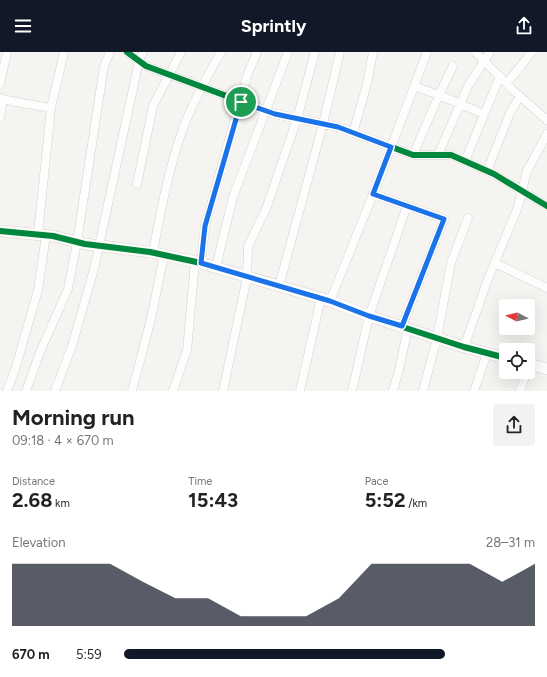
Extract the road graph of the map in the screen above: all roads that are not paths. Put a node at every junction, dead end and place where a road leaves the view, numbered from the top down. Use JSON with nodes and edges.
{"nodes":[{"id":1,"x":7,"y":52,"type":"edge"},
{"id":2,"x":64,"y":52,"type":"edge"},
{"id":3,"x":110,"y":52,"type":"edge"},
{"id":4,"x":127,"y":52,"type":"edge"},
{"id":5,"x":143,"y":52,"type":"edge"},
{"id":6,"x":181,"y":52,"type":"edge"},
{"id":7,"x":221,"y":52,"type":"edge"},
{"id":8,"x":257,"y":52,"type":"edge"},
{"id":9,"x":288,"y":52,"type":"edge"},
{"id":10,"x":315,"y":52,"type":"edge"},
{"id":11,"x":340,"y":52,"type":"edge"},
{"id":12,"x":373,"y":52,"type":"edge"},
{"id":13,"x":427,"y":52,"type":"edge"},
{"id":14,"x":475,"y":52,"type":"edge"},
{"id":15,"x":490,"y":52,"type":"edge"},
{"id":16,"x":532,"y":52,"type":"edge"},
{"id":17,"x":484,"y":60,"type":"junction"},
{"id":18,"x":139,"y":61,"type":"junction"},
{"id":19,"x":453,"y":66,"type":"dead end"},
{"id":20,"x":169,"y":75,"type":"junction"},
{"id":21,"x":500,"y":76,"type":"junction"},
{"id":22,"x":507,"y":83,"type":"junction"},
{"id":23,"x":0,"y":84,"type":"edge"},
{"id":24,"x":414,"y":86,"type":"junction"},
{"id":25,"x":201,"y":87,"type":"junction"},
{"id":26,"x":439,"y":94,"type":"junction"},
{"id":27,"x":520,"y":96,"type":"junction"},
{"id":28,"x":1,"y":98,"type":"edge"},
{"id":29,"x":241,"y":102,"type":"junction"},
{"id":30,"x":459,"y":104,"type":"junction"},
{"id":31,"x":51,"y":108,"type":"junction"},
{"id":32,"x":266,"y":111,"type":"junction"},
{"id":33,"x":484,"y":114,"type":"junction"},
{"id":34,"x":0,"y":117,"type":"edge"},
{"id":35,"x":296,"y":119,"type":"junction"},
{"id":36,"x":547,"y":120,"type":"edge"},
{"id":37,"x":323,"y":124,"type":"junction"},
{"id":38,"x":353,"y":133,"type":"junction"},
{"id":39,"x":547,"y":134,"type":"edge"},
{"id":40,"x":391,"y":147,"type":"junction"},
{"id":41,"x":413,"y":155,"type":"junction"},
{"id":42,"x":438,"y":155,"type":"junction"},
{"id":43,"x":465,"y":161,"type":"junction"},
{"id":44,"x":487,"y":171,"type":"junction"},
{"id":45,"x":136,"y":184,"type":"dead end"},
{"id":46,"x":522,"y":190,"type":"junction"},
{"id":47,"x":373,"y":194,"type":"junction"},
{"id":48,"x":408,"y":206,"type":"junction"},
{"id":49,"x":547,"y":206,"type":"edge"},
{"id":50,"x":468,"y":218,"type":"dead end"},
{"id":51,"x":0,"y":231,"type":"edge"},
{"id":52,"x":42,"y":235,"type":"junction"},
{"id":53,"x":77,"y":242,"type":"junction"},
{"id":54,"x":100,"y":246,"type":"junction"},
{"id":55,"x":158,"y":254,"type":"junction"},
{"id":56,"x":198,"y":262,"type":"junction"},
{"id":57,"x":495,"y":263,"type":"junction"},
{"id":58,"x":216,"y":267,"type":"junction"},
{"id":59,"x":247,"y":277,"type":"junction"},
{"id":60,"x":279,"y":286,"type":"junction"},
{"id":61,"x":547,"y":288,"type":"edge"},
{"id":62,"x":326,"y":300,"type":"junction"},
{"id":63,"x":369,"y":316,"type":"junction"},
{"id":64,"x":405,"y":327,"type":"junction"},
{"id":65,"x":437,"y":338,"type":"junction"},
{"id":66,"x":464,"y":347,"type":"junction"},
{"id":67,"x":487,"y":353,"type":"junction"},
{"id":68,"x":499,"y":356,"type":"edge"},
{"id":69,"x":535,"y":368,"type":"edge"},
{"id":70,"x":547,"y":369,"type":"edge"},
{"id":71,"x":524,"y":379,"type":"edge"},
{"id":72,"x":7,"y":391,"type":"edge"},
{"id":73,"x":26,"y":391,"type":"edge"},
{"id":74,"x":55,"y":391,"type":"edge"},
{"id":75,"x":132,"y":391,"type":"edge"},
{"id":76,"x":173,"y":391,"type":"edge"},
{"id":77,"x":223,"y":391,"type":"edge"},
{"id":78,"x":300,"y":391,"type":"edge"},
{"id":79,"x":352,"y":391,"type":"edge"},
{"id":80,"x":393,"y":391,"type":"edge"},
{"id":81,"x":423,"y":391,"type":"edge"},
{"id":82,"x":474,"y":391,"type":"edge"},
{"id":83,"x":520,"y":391,"type":"edge"}],
"edges":[{"from":1,"to":23,"type":"street"},
{"from":2,"to":31,"type":"street"},
{"from":3,"to":53,"type":"street"},
{"from":4,"to":18,"type":"street"},
{"from":5,"to":18,"type":"street"},
{"from":6,"to":20,"type":"street"},
{"from":7,"to":25,"type":"street"},
{"from":8,"to":29,"type":"street"},
{"from":9,"to":32,"type":"street"},
{"from":10,"to":35,"type":"street"},
{"from":11,"to":37,"type":"street"},
{"from":12,"to":38,"type":"street"},
{"from":13,"to":24,"type":"street"},
{"from":14,"to":17,"type":"street"},
{"from":15,"to":17,"type":"street"},
{"from":16,"to":22,"type":"street"},
{"from":17,"to":21,"type":"street"},
{"from":17,"to":30,"type":"street"},
{"from":18,"to":20,"type":"street"},
{"from":18,"to":54,"type":"street"},
{"from":19,"to":26,"type":"street"},
{"from":20,"to":25,"type":"street"},
{"from":20,"to":45,"type":"street"},
{"from":21,"to":22,"type":"street"},
{"from":21,"to":33,"type":"street"},
{"from":22,"to":27,"type":"street"},
{"from":24,"to":26,"type":"street"},
{"from":24,"to":40,"type":"street"},
{"from":25,"to":29,"type":"street"},
{"from":25,"to":55,"type":"street"},
{"from":26,"to":30,"type":"street"},
{"from":26,"to":41,"type":"street"},
{"from":27,"to":36,"type":"street"},
{"from":27,"to":44,"type":"street"},
{"from":28,"to":31,"type":"street"},
{"from":28,"to":34,"type":"street"},
{"from":29,"to":32,"type":"street"},
{"from":29,"to":56,"type":"street"},
{"from":30,"to":33,"type":"street"},
{"from":30,"to":42,"type":"street"},
{"from":31,"to":52,"type":"street"},
{"from":32,"to":35,"type":"street"},
{"from":32,"to":58,"type":"street"},
{"from":33,"to":43,"type":"street"},
{"from":35,"to":37,"type":"street"},
{"from":35,"to":59,"type":"street"},
{"from":37,"to":38,"type":"street"},
{"from":37,"to":60,"type":"street"},
{"from":38,"to":40,"type":"street"},
{"from":39,"to":46,"type":"street"},
{"from":40,"to":41,"type":"street"},
{"from":40,"to":47,"type":"street"},
{"from":41,"to":42,"type":"street"},
{"from":42,"to":43,"type":"street"},
{"from":43,"to":44,"type":"street"},
{"from":44,"to":46,"type":"street"},
{"from":46,"to":49,"type":"street"},
{"from":46,"to":57,"type":"street"},
{"from":47,"to":48,"type":"street"},
{"from":47,"to":62,"type":"street"},
{"from":48,"to":63,"type":"street"},
{"from":48,"to":64,"type":"street"},
{"from":50,"to":65,"type":"street"},
{"from":51,"to":52,"type":"street"},
{"from":52,"to":53,"type":"street"},
{"from":52,"to":72,"type":"street"},
{"from":53,"to":54,"type":"street"},
{"from":53,"to":73,"type":"street"},
{"from":54,"to":55,"type":"street"},
{"from":54,"to":74,"type":"street"},
{"from":55,"to":56,"type":"street"},
{"from":55,"to":75,"type":"street"},
{"from":56,"to":58,"type":"street"},
{"from":56,"to":76,"type":"street"},
{"from":57,"to":61,"type":"street"},
{"from":57,"to":66,"type":"street"},
{"from":58,"to":59,"type":"street"},
{"from":59,"to":60,"type":"street"},
{"from":59,"to":77,"type":"street"},
{"from":60,"to":62,"type":"street"},
{"from":62,"to":63,"type":"street"},
{"from":62,"to":78,"type":"street"},
{"from":63,"to":64,"type":"street"},
{"from":63,"to":79,"type":"street"},
{"from":64,"to":65,"type":"street"},
{"from":64,"to":80,"type":"street"},
{"from":65,"to":66,"type":"street"},
{"from":65,"to":81,"type":"street"},
{"from":66,"to":67,"type":"street"},
{"from":67,"to":68,"type":"street"},
{"from":67,"to":82,"type":"street"},
{"from":69,"to":70,"type":"street"},
{"from":71,"to":83,"type":"street"}]}
